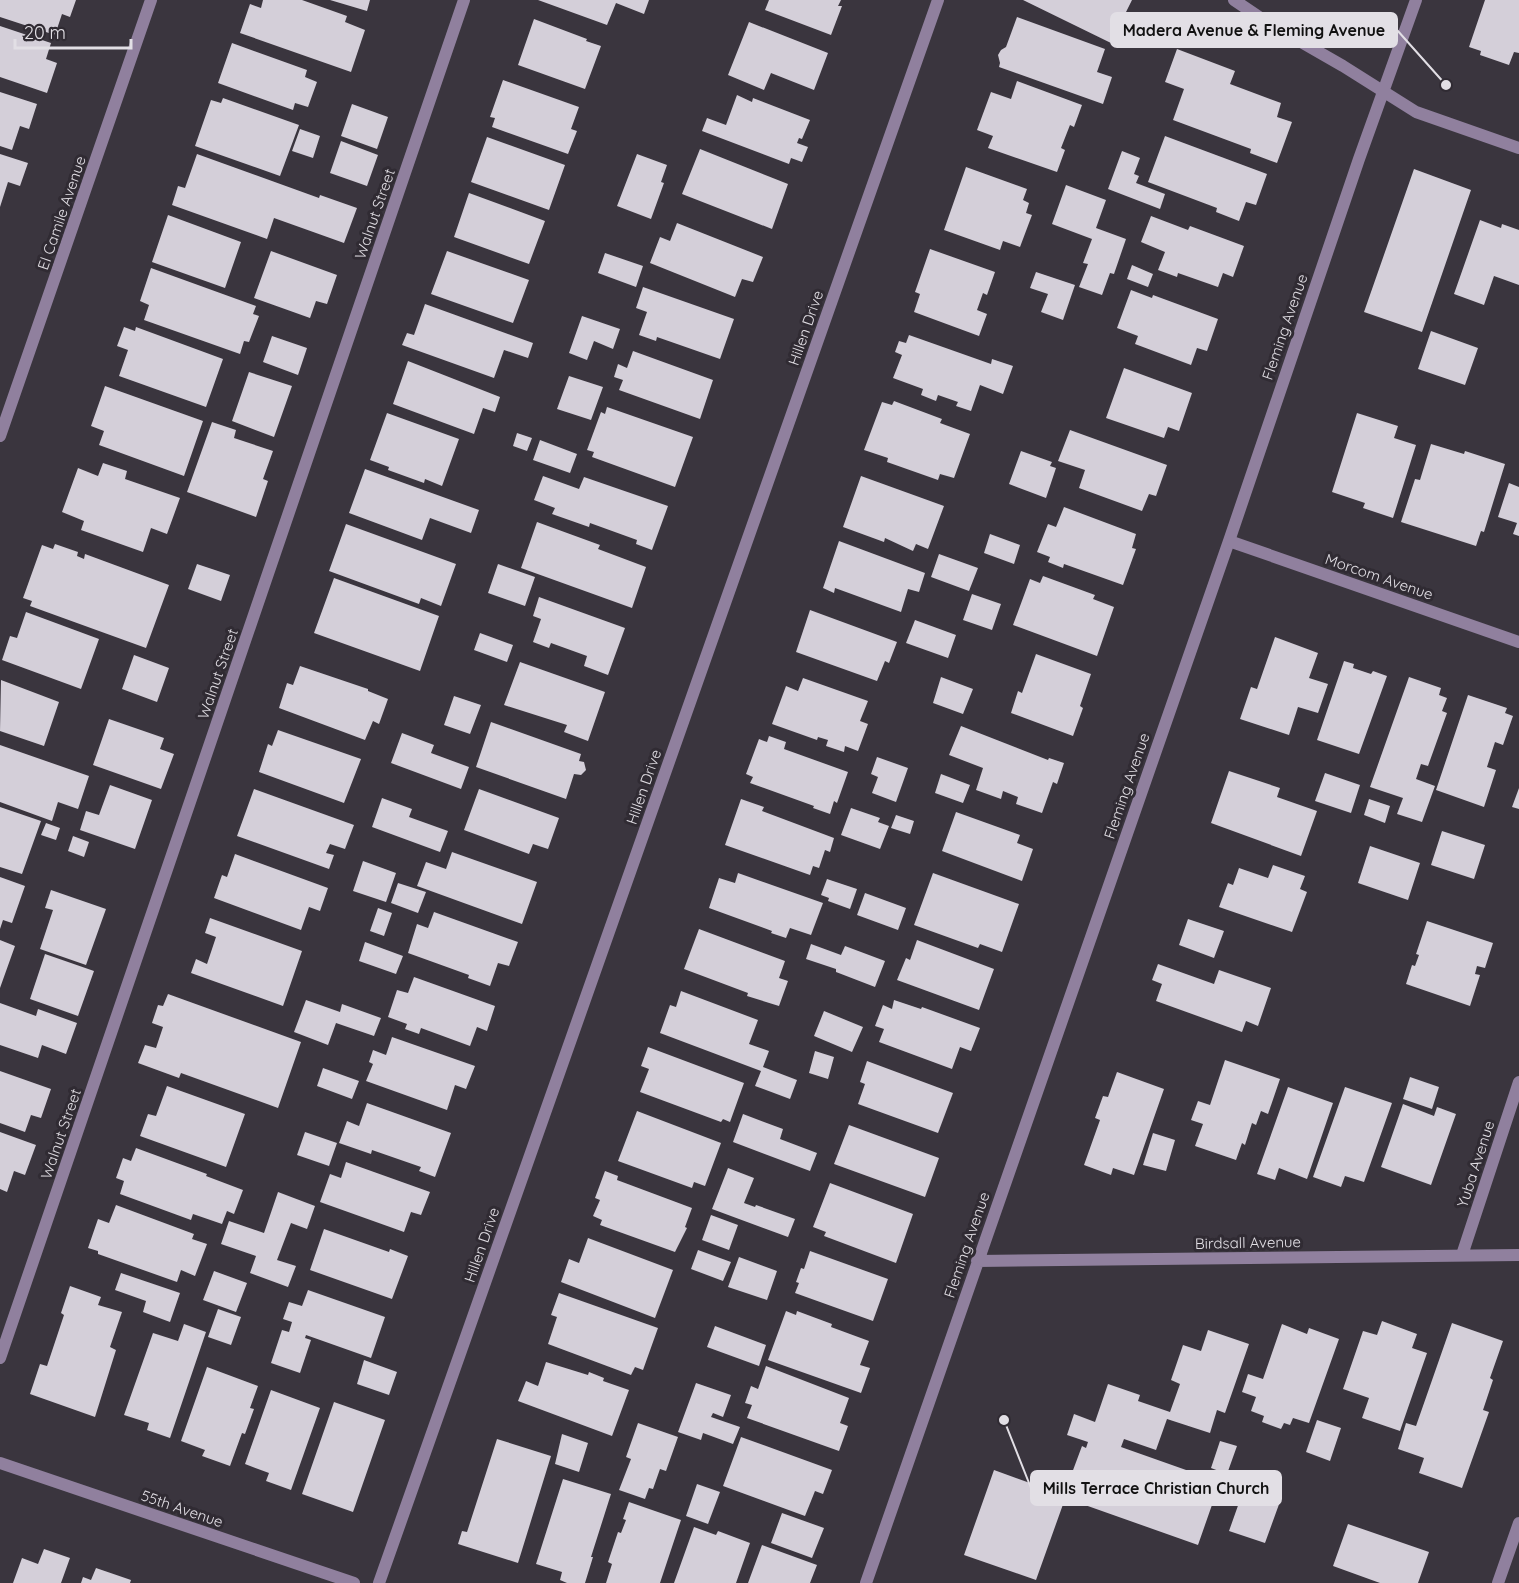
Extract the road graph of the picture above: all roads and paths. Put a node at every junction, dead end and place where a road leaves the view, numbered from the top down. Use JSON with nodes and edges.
{"nodes":[{"id":1,"x":151,"y":0,"type":"edge"},
{"id":2,"x":464,"y":0,"type":"edge"},
{"id":3,"x":938,"y":0,"type":"edge"},
{"id":4,"x":1234,"y":0,"type":"edge"},
{"id":5,"x":1416,"y":0,"type":"edge"},
{"id":6,"x":1383,"y":91,"type":"junction"},
{"id":7,"x":1519,"y":148,"type":"edge"},
{"id":8,"x":0,"y":436,"type":"edge"},
{"id":9,"x":1228,"y":541,"type":"junction"},
{"id":10,"x":1519,"y":642,"type":"edge"},
{"id":11,"x":1519,"y":1082,"type":"edge"},
{"id":12,"x":1519,"y":1255,"type":"edge"},
{"id":13,"x":1462,"y":1256,"type":"junction"},
{"id":14,"x":977,"y":1261,"type":"junction"},
{"id":15,"x":0,"y":1358,"type":"edge"},
{"id":16,"x":0,"y":1463,"type":"edge"},
{"id":17,"x":1519,"y":1523,"type":"edge"},
{"id":18,"x":354,"y":1583,"type":"edge"},
{"id":19,"x":379,"y":1583,"type":"edge"},
{"id":20,"x":866,"y":1583,"type":"edge"},
{"id":21,"x":1498,"y":1583,"type":"edge"}],
"edges":[{"from":1,"to":8,"type":"street","name":"El Camile Avenue"},
{"from":2,"to":15,"type":"street","name":"Walnut Street"},
{"from":3,"to":19,"type":"street","name":"Hillen Drive"},
{"from":4,"to":6,"type":"street"},
{"from":5,"to":6,"type":"street","name":"Fleming Avenue"},
{"from":6,"to":7,"type":"street"},
{"from":6,"to":9,"type":"street","name":"Fleming Avenue"},
{"from":9,"to":10,"type":"street","name":"Morcom Avenue"},
{"from":9,"to":14,"type":"street","name":"Fleming Avenue"},
{"from":11,"to":13,"type":"street","name":"Yuba Avenue"},
{"from":12,"to":13,"type":"street","name":"Birdsall Avenue"},
{"from":13,"to":14,"type":"street","name":"Birdsall Avenue"},
{"from":14,"to":20,"type":"street","name":"Fleming Avenue"},
{"from":16,"to":18,"type":"street","name":"55th Avenue"},
{"from":17,"to":21,"type":"street"}]}
